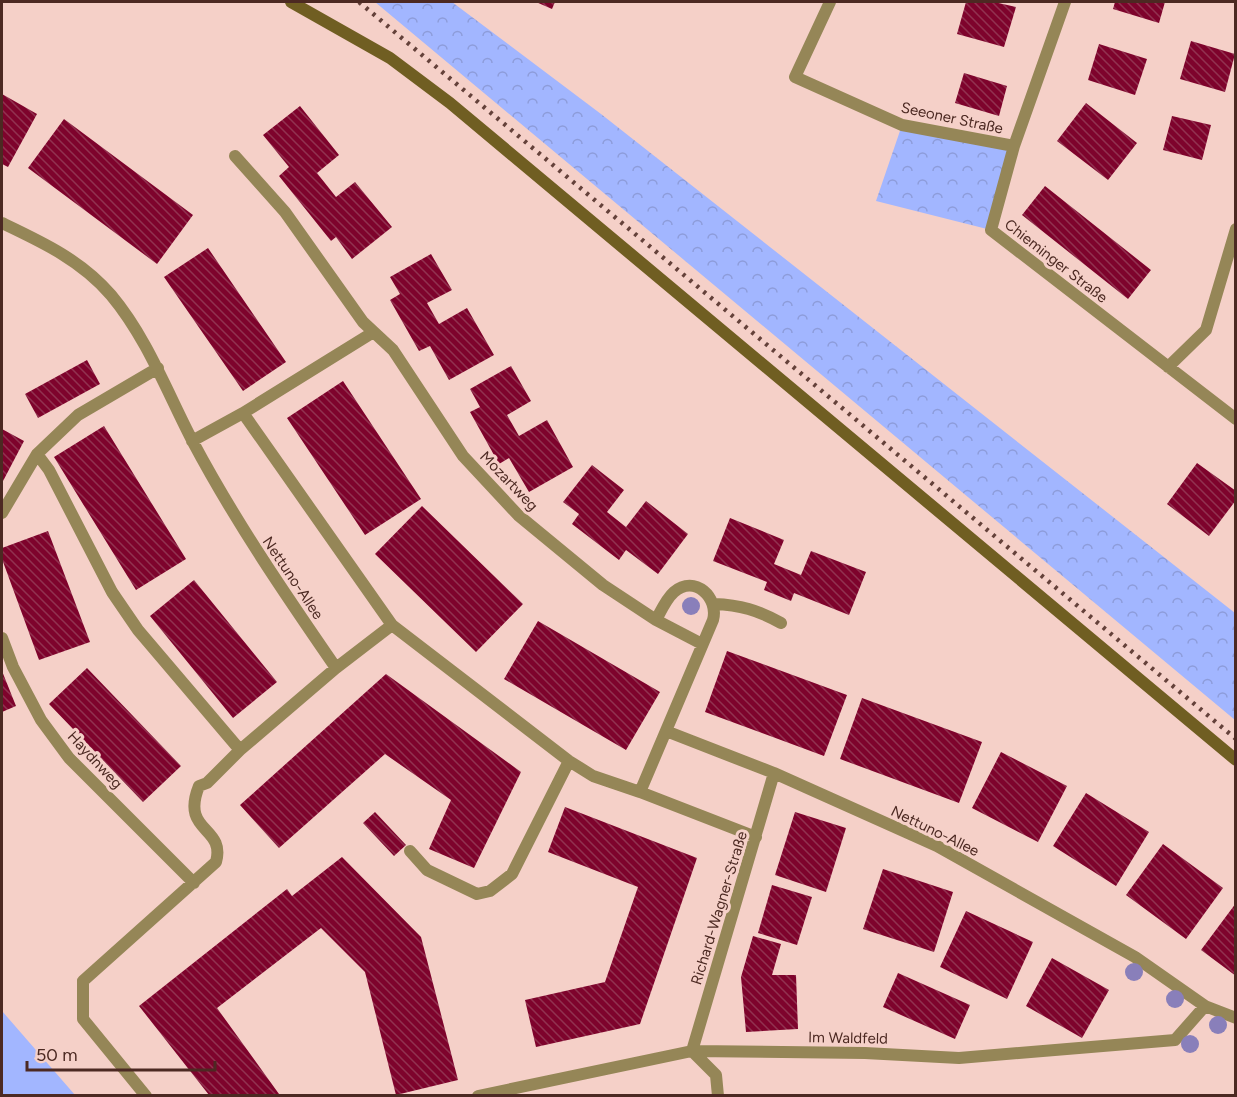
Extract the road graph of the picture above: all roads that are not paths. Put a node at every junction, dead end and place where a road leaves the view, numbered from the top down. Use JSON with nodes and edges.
{"nodes":[{"id":1,"x":291,"y":2,"type":"edge"},
{"id":2,"x":830,"y":2,"type":"edge"},
{"id":3,"x":1065,"y":2,"type":"edge"},
{"id":4,"x":1014,"y":146,"type":"junction"},
{"id":5,"x":236,"y":156,"type":"dead end"},
{"id":6,"x":2,"y":223,"type":"edge"},
{"id":7,"x":1236,"y":229,"type":"edge"},
{"id":8,"x":372,"y":333,"type":"junction"},
{"id":9,"x":1168,"y":367,"type":"junction"},
{"id":10,"x":158,"y":368,"type":"junction"},
{"id":11,"x":243,"y":413,"type":"junction"},
{"id":12,"x":1236,"y":420,"type":"edge"},
{"id":13,"x":192,"y":441,"type":"junction"},
{"id":14,"x":38,"y":454,"type":"junction"},
{"id":15,"x":2,"y":513,"type":"edge"},
{"id":16,"x":714,"y":604,"type":"junction"},
{"id":17,"x":656,"y":620,"type":"junction"},
{"id":18,"x":781,"y":623,"type":"dead end"},
{"id":19,"x":392,"y":625,"type":"junction"},
{"id":20,"x":2,"y":638,"type":"edge"},
{"id":21,"x":702,"y":644,"type":"junction"},
{"id":22,"x":336,"y":668,"type":"junction"},
{"id":23,"x":666,"y":731,"type":"junction"},
{"id":24,"x":240,"y":750,"type":"junction"},
{"id":25,"x":1236,"y":760,"type":"edge"},
{"id":26,"x":569,"y":761,"type":"junction"},
{"id":27,"x":774,"y":773,"type":"junction"},
{"id":28,"x":640,"y":792,"type":"junction"},
{"id":29,"x":756,"y":837,"type":"junction"},
{"id":30,"x":410,"y":851,"type":"dead end"},
{"id":31,"x":194,"y":883,"type":"junction"},
{"id":32,"x":1205,"y":1006,"type":"junction"},
{"id":33,"x":1236,"y":1018,"type":"edge"},
{"id":34,"x":692,"y":1051,"type":"junction"},
{"id":35,"x":146,"y":1095,"type":"edge"},
{"id":36,"x":478,"y":1095,"type":"edge"},
{"id":37,"x":718,"y":1095,"type":"edge"}],
"edges":[{"from":1,"to":25,"type":"street"},
{"from":2,"to":4,"type":"street","name":"Seeoner Straße"},
{"from":3,"to":4,"type":"street","name":"Chieminger Straße"},
{"from":4,"to":9,"type":"street","name":"Chieminger Straße"},
{"from":5,"to":8,"type":"street","name":"Mozartweg"},
{"from":6,"to":10,"type":"street","name":"Nettuno-Allee"},
{"from":7,"to":9,"type":"street"},
{"from":8,"to":11,"type":"street"},
{"from":8,"to":17,"type":"street","name":"Mozartweg"},
{"from":9,"to":12,"type":"street","name":"Chieminger Straße"},
{"from":10,"to":13,"type":"street","name":"Nettuno-Allee"},
{"from":10,"to":14,"type":"street"},
{"from":11,"to":13,"type":"street"},
{"from":11,"to":19,"type":"street"},
{"from":13,"to":22,"type":"street","name":"Nettuno-Allee"},
{"from":14,"to":15,"type":"street"},
{"from":14,"to":24,"type":"street"},
{"from":16,"to":17,"type":"street"},
{"from":16,"to":18,"type":"street"},
{"from":16,"to":21,"type":"street"},
{"from":17,"to":21,"type":"street","name":"Mozartweg"},
{"from":19,"to":22,"type":"street"},
{"from":19,"to":26,"type":"street"},
{"from":20,"to":31,"type":"street","name":"Haydnweg"},
{"from":21,"to":23,"type":"street"},
{"from":22,"to":24,"type":"street"},
{"from":23,"to":27,"type":"street","name":"Nettuno-Allee"},
{"from":23,"to":28,"type":"street"},
{"from":24,"to":31,"type":"street"},
{"from":26,"to":28,"type":"street"},
{"from":26,"to":30,"type":"street"},
{"from":27,"to":29,"type":"street","name":"Richard-Wagner-Straße"},
{"from":27,"to":32,"type":"street","name":"Nettuno-Allee"},
{"from":28,"to":29,"type":"street"},
{"from":29,"to":34,"type":"street","name":"Richard-Wagner-Straße"},
{"from":31,"to":35,"type":"street"},
{"from":32,"to":33,"type":"street","name":"Nettuno-Allee"},
{"from":32,"to":34,"type":"street","name":"Im Waldfeld"},
{"from":34,"to":36,"type":"street","name":"Im Waldfeld"},
{"from":34,"to":37,"type":"street"}]}
